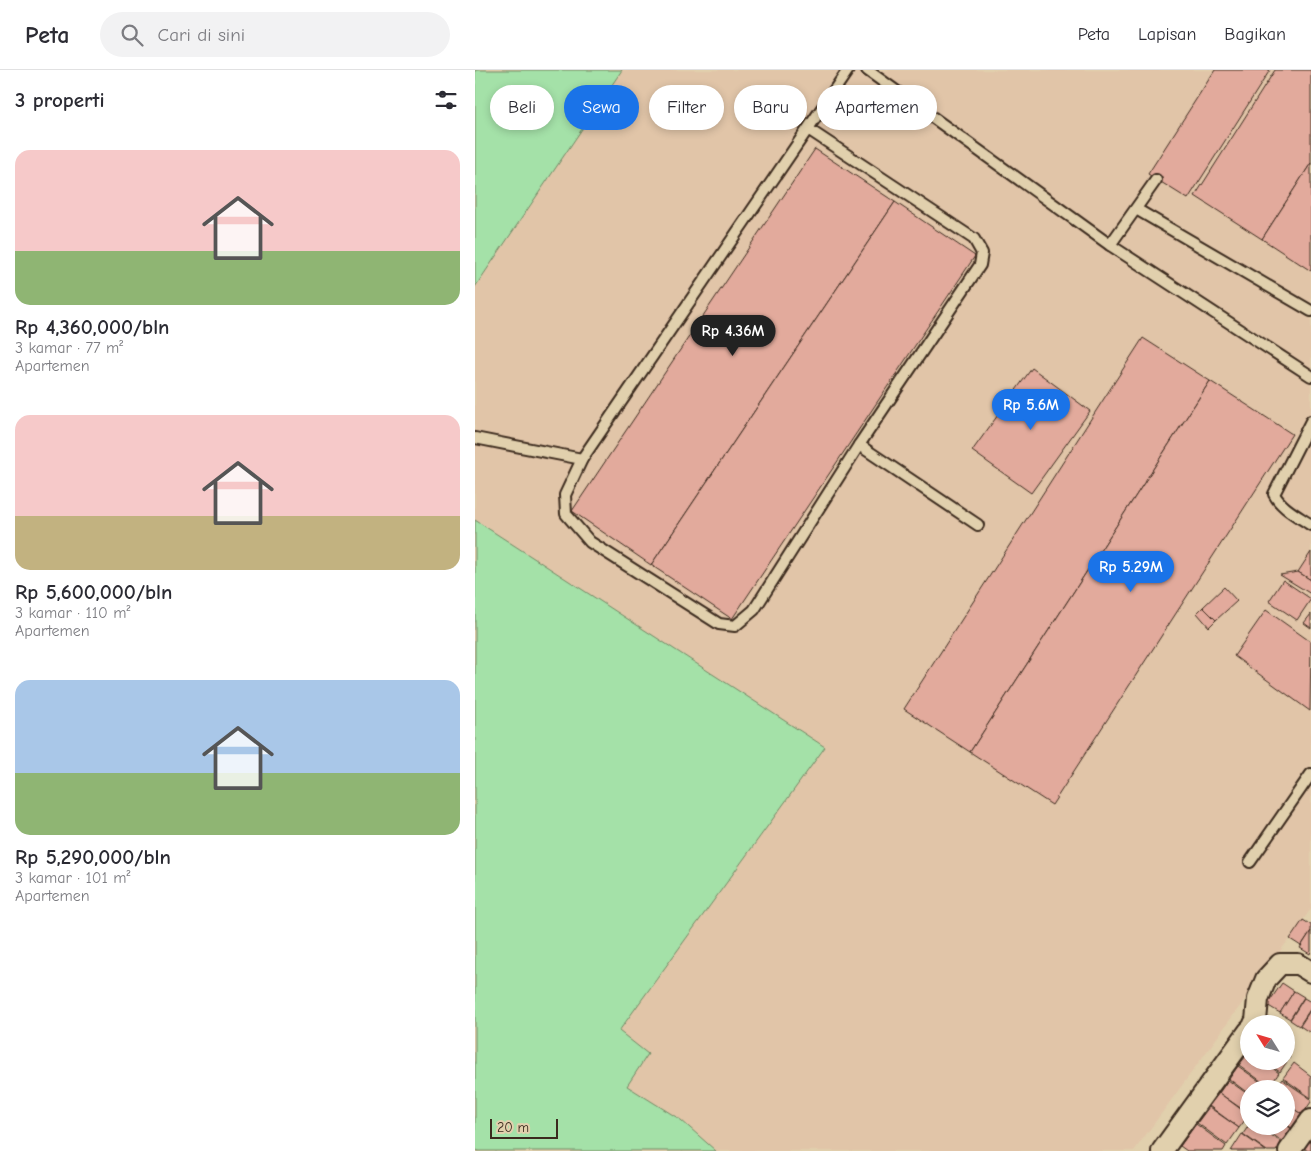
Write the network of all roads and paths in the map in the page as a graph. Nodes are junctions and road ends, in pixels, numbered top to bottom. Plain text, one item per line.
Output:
1 (848, 70) edge
2 (867, 70) edge
3 (808, 129) junction
4 (1156, 180) dead end
5 (1136, 209) junction
6 (1111, 244) junction
7 (1311, 311) edge
8 (1311, 376) edge
9 (1311, 421) edge
10 (475, 438) edge
11 (859, 445) junction
12 (582, 459) junction
13 (978, 525) dead end
14 (1311, 525) edge
15 (1311, 774) edge
16 (1250, 862) dead end
17 (1311, 972) edge
18 (1257, 1015) edge
19 (1240, 1043) edge
20 (1311, 1120) edge
21 (1162, 1151) edge
22 (1289, 1151) edge

1 - 3 lane
2 - 6 lane
3 - 11 lane
3 - 12 lane
4 - 5 lane
5 - 6 lane
5 - 7 lane
6 - 8 lane
9 - 14 lane
10 - 12 lane
11 - 12 lane
11 - 13 lane
15 - 16 lane
17 - 18 street
19 - 21 street
20 - 22 street

